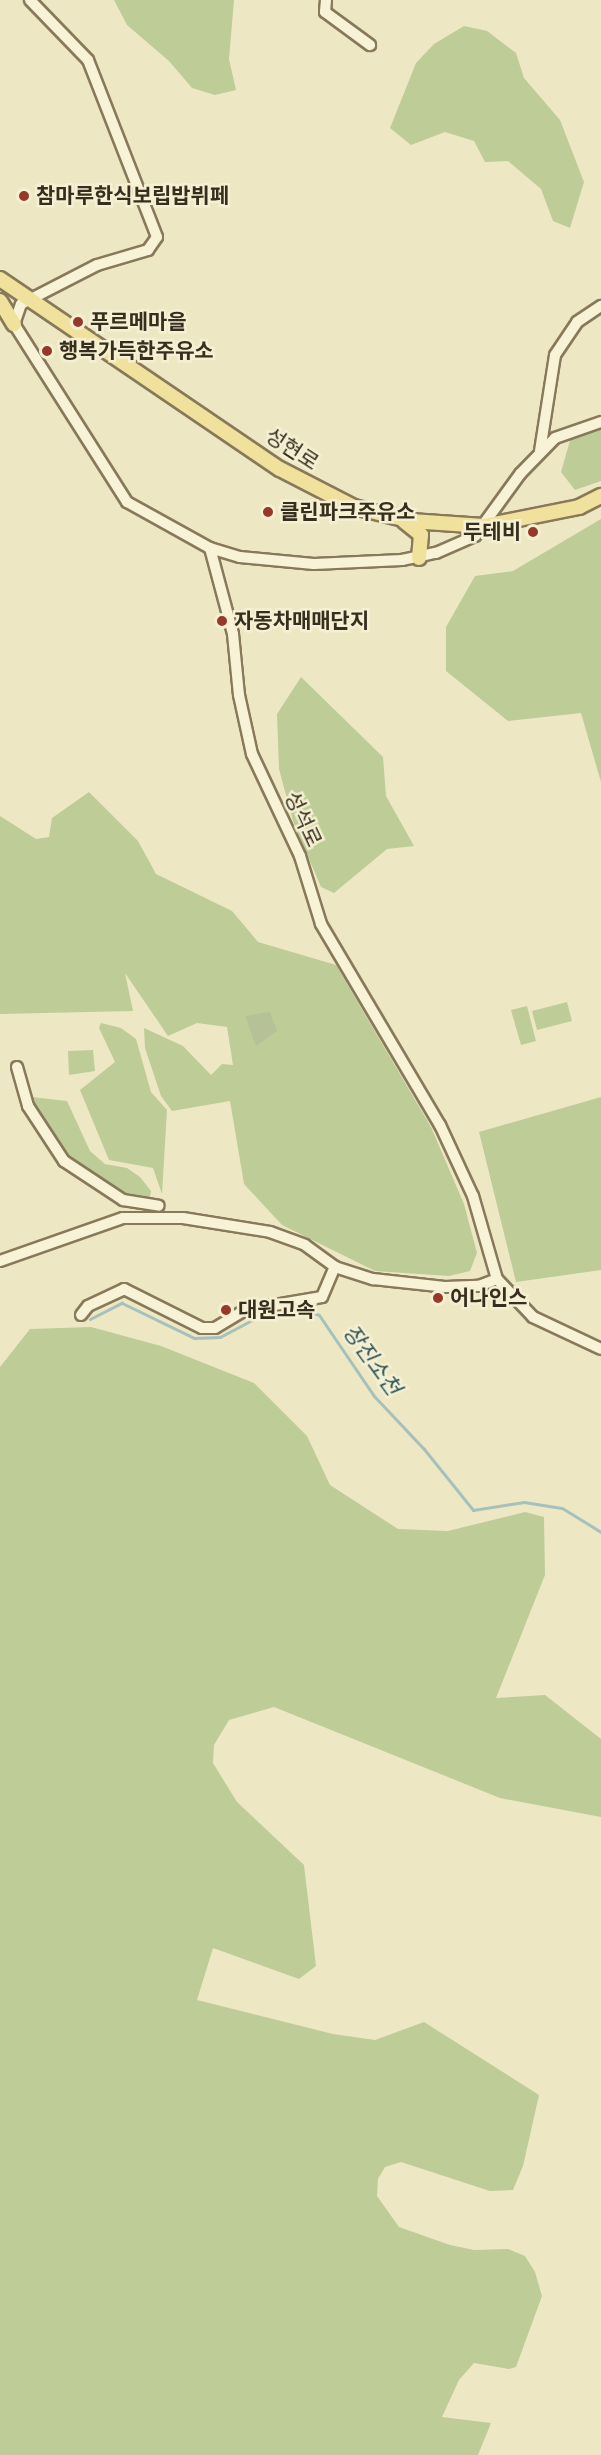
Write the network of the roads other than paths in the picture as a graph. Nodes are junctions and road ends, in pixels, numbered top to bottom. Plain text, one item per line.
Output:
1 (30, 0) edge
2 (326, 0) edge
3 (370, 45) dead end
4 (0, 279) edge
5 (30, 300) junction
6 (0, 301) edge
7 (601, 306) edge
8 (14, 324) junction
9 (601, 422) edge
10 (540, 452) junction
11 (601, 496) edge
12 (400, 518) junction
13 (484, 526) junction
14 (210, 548) junction
15 (419, 558) junction
16 (17, 1067) dead end
17 (159, 1206) dead end
18 (0, 1261) edge
19 (335, 1267) junction
20 (497, 1279) junction
21 (81, 1316) dead end
22 (601, 1349) edge

1 - 5 street
2 - 3 street
4 - 5 main road, 성현로
5 - 8 street
5 - 12 main road, 성현로
6 - 8 main road
7 - 10 street
8 - 14 street
9 - 10 street
10 - 13 street
11 - 13 main road, 성현로
12 - 13 main road, 성현로
12 - 15 main road
13 - 15 street
14 - 15 street
14 - 20 street, 성석로
16 - 17 street
18 - 19 street
19 - 20 street
19 - 21 street
20 - 22 street, 성석로

